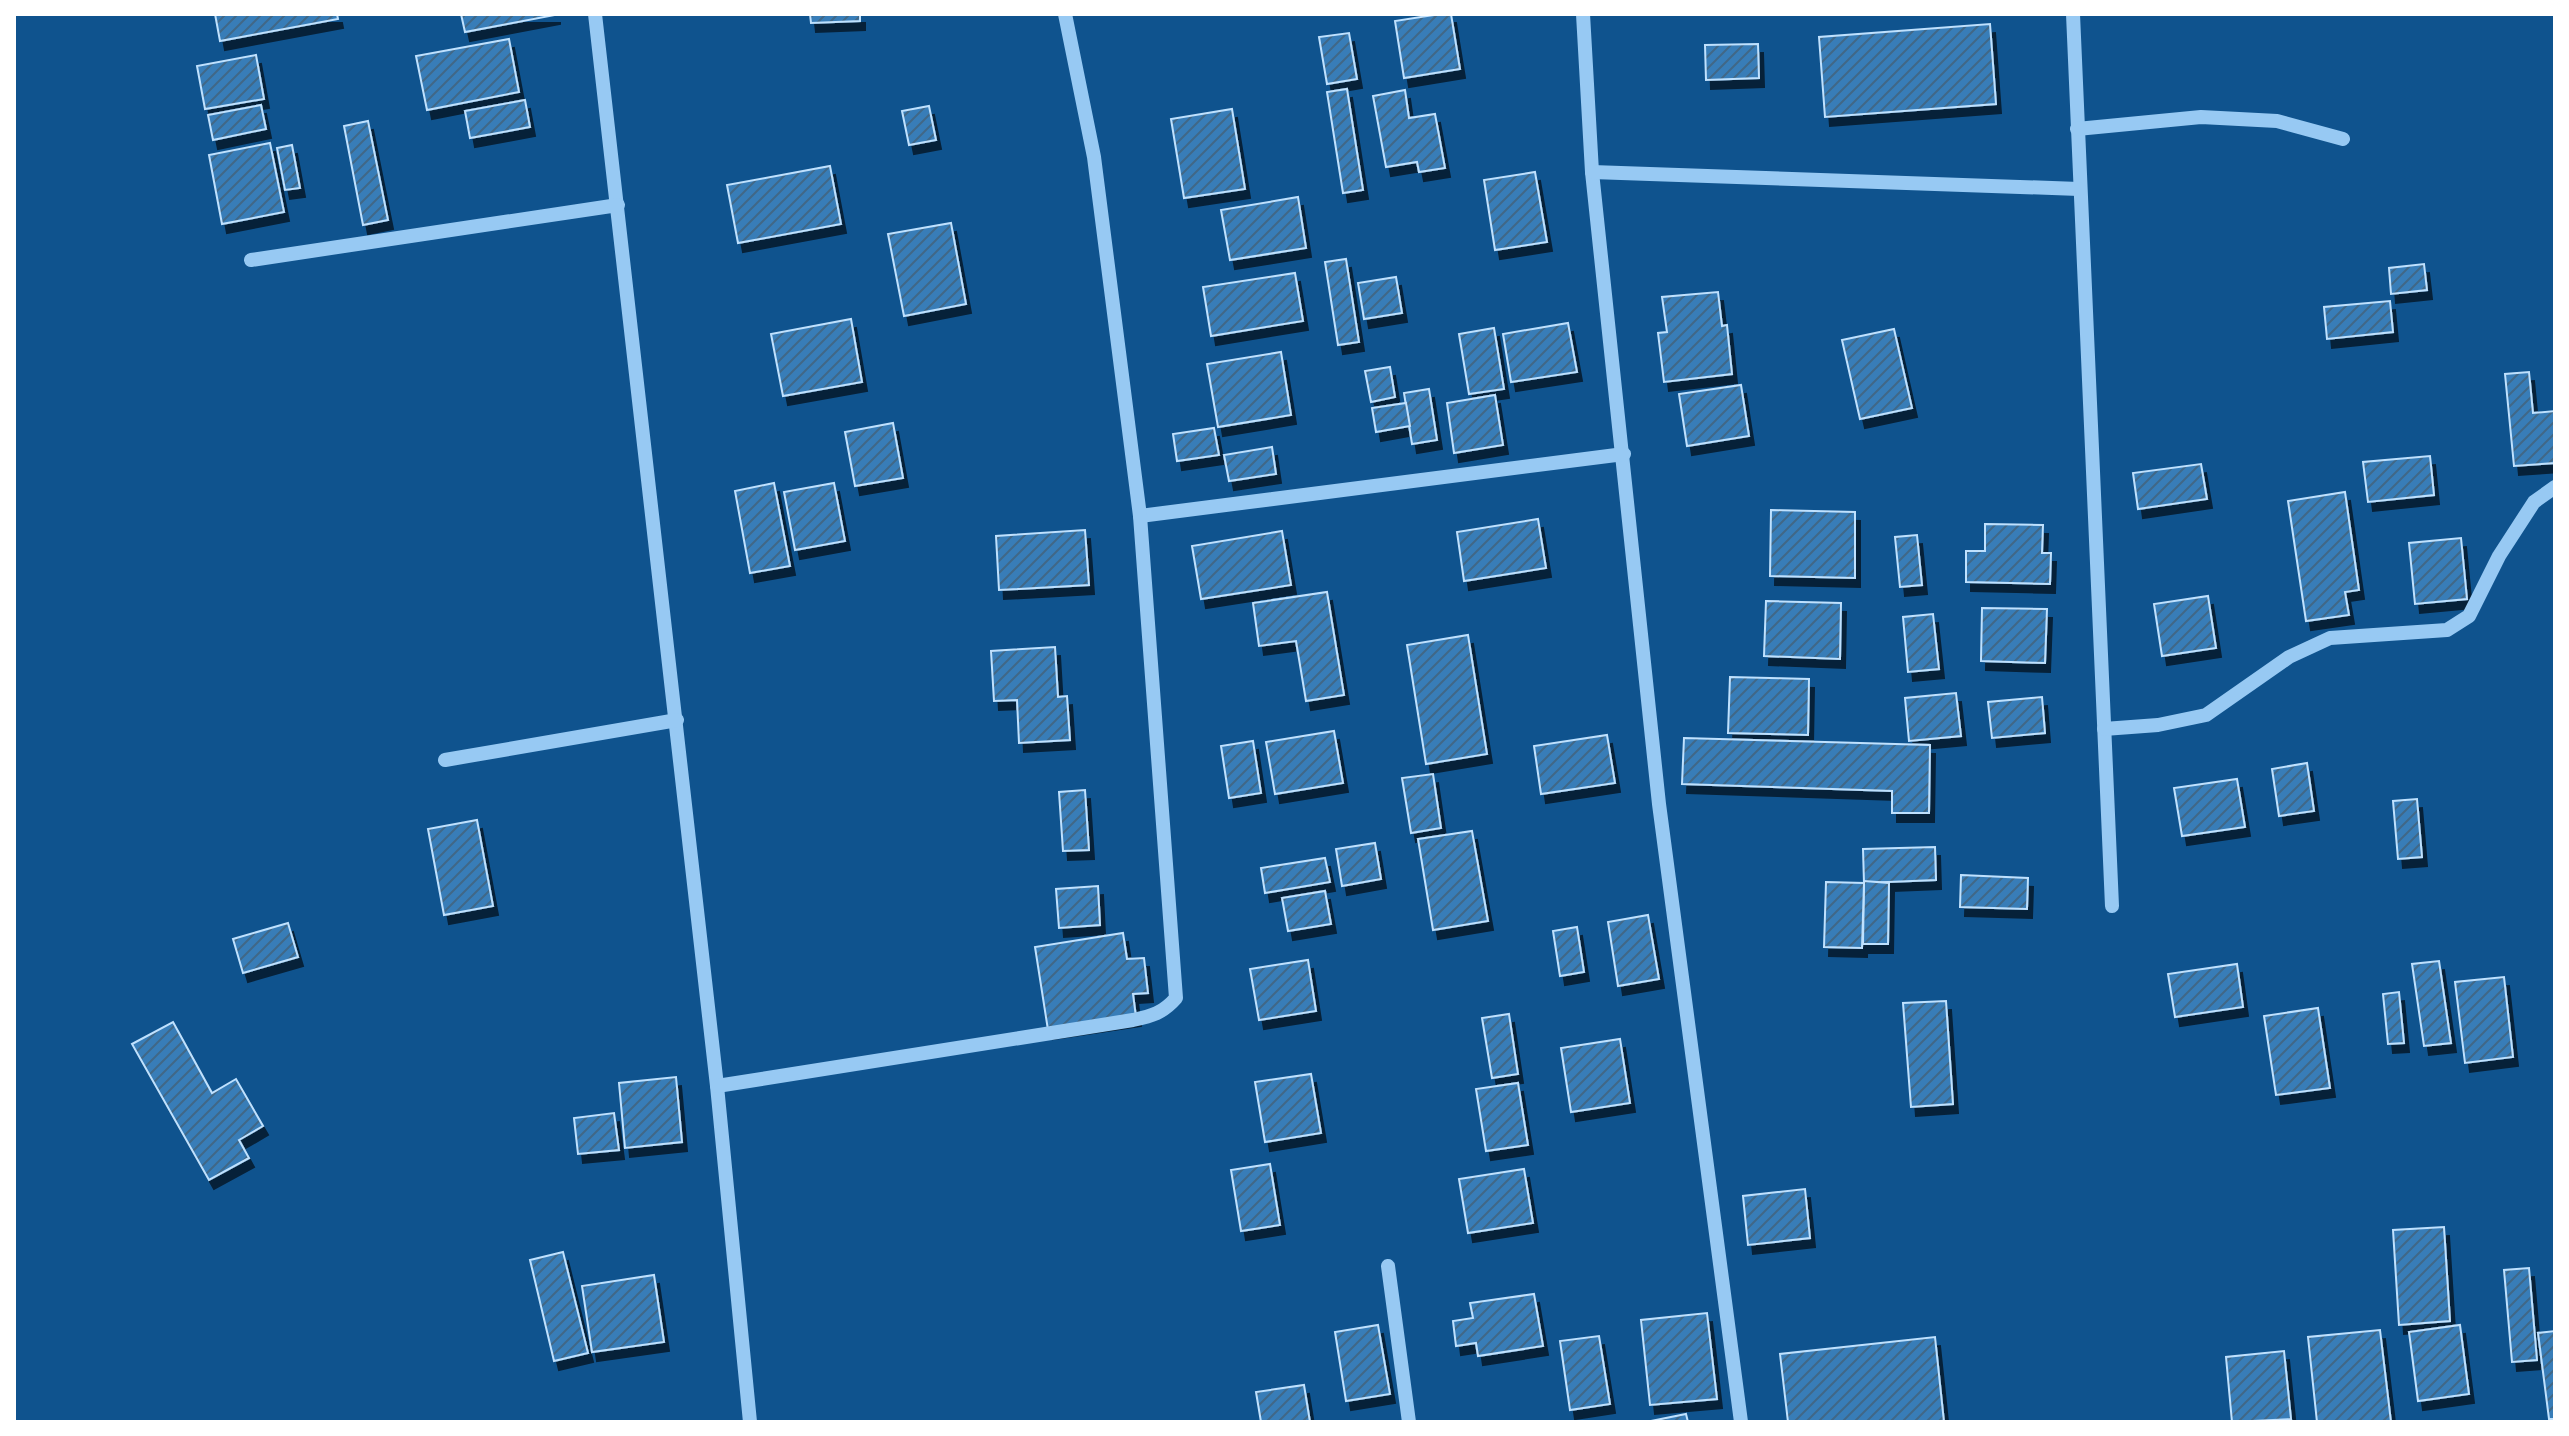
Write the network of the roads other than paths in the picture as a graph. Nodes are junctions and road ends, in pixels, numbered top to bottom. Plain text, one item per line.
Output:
1 (595, 14) edge
2 (1065, 14) edge
3 (1583, 14) edge
4 (2073, 14) edge
5 (2077, 129) junction
6 (2343, 139) dead end
7 (1592, 172) junction
8 (2079, 189) junction
9 (618, 205) junction
10 (251, 260) dead end
11 (1624, 454) junction
12 (2555, 487) edge
13 (1140, 516) junction
14 (677, 720) junction
15 (2104, 729) junction
16 (445, 760) dead end
17 (2112, 906) dead end
18 (717, 1086) junction
19 (1388, 1266) dead end
20 (750, 1422) edge
21 (1409, 1422) edge
22 (1741, 1422) edge

1 - 9 street
2 - 13 street
3 - 7 street
4 - 5 street
5 - 6 street
5 - 8 street
7 - 8 street
7 - 11 street
8 - 15 street
9 - 10 street
9 - 14 street
11 - 13 street
11 - 22 street
12 - 15 street
13 - 18 street
14 - 16 street
14 - 18 street
15 - 17 street
18 - 20 street
19 - 21 street

